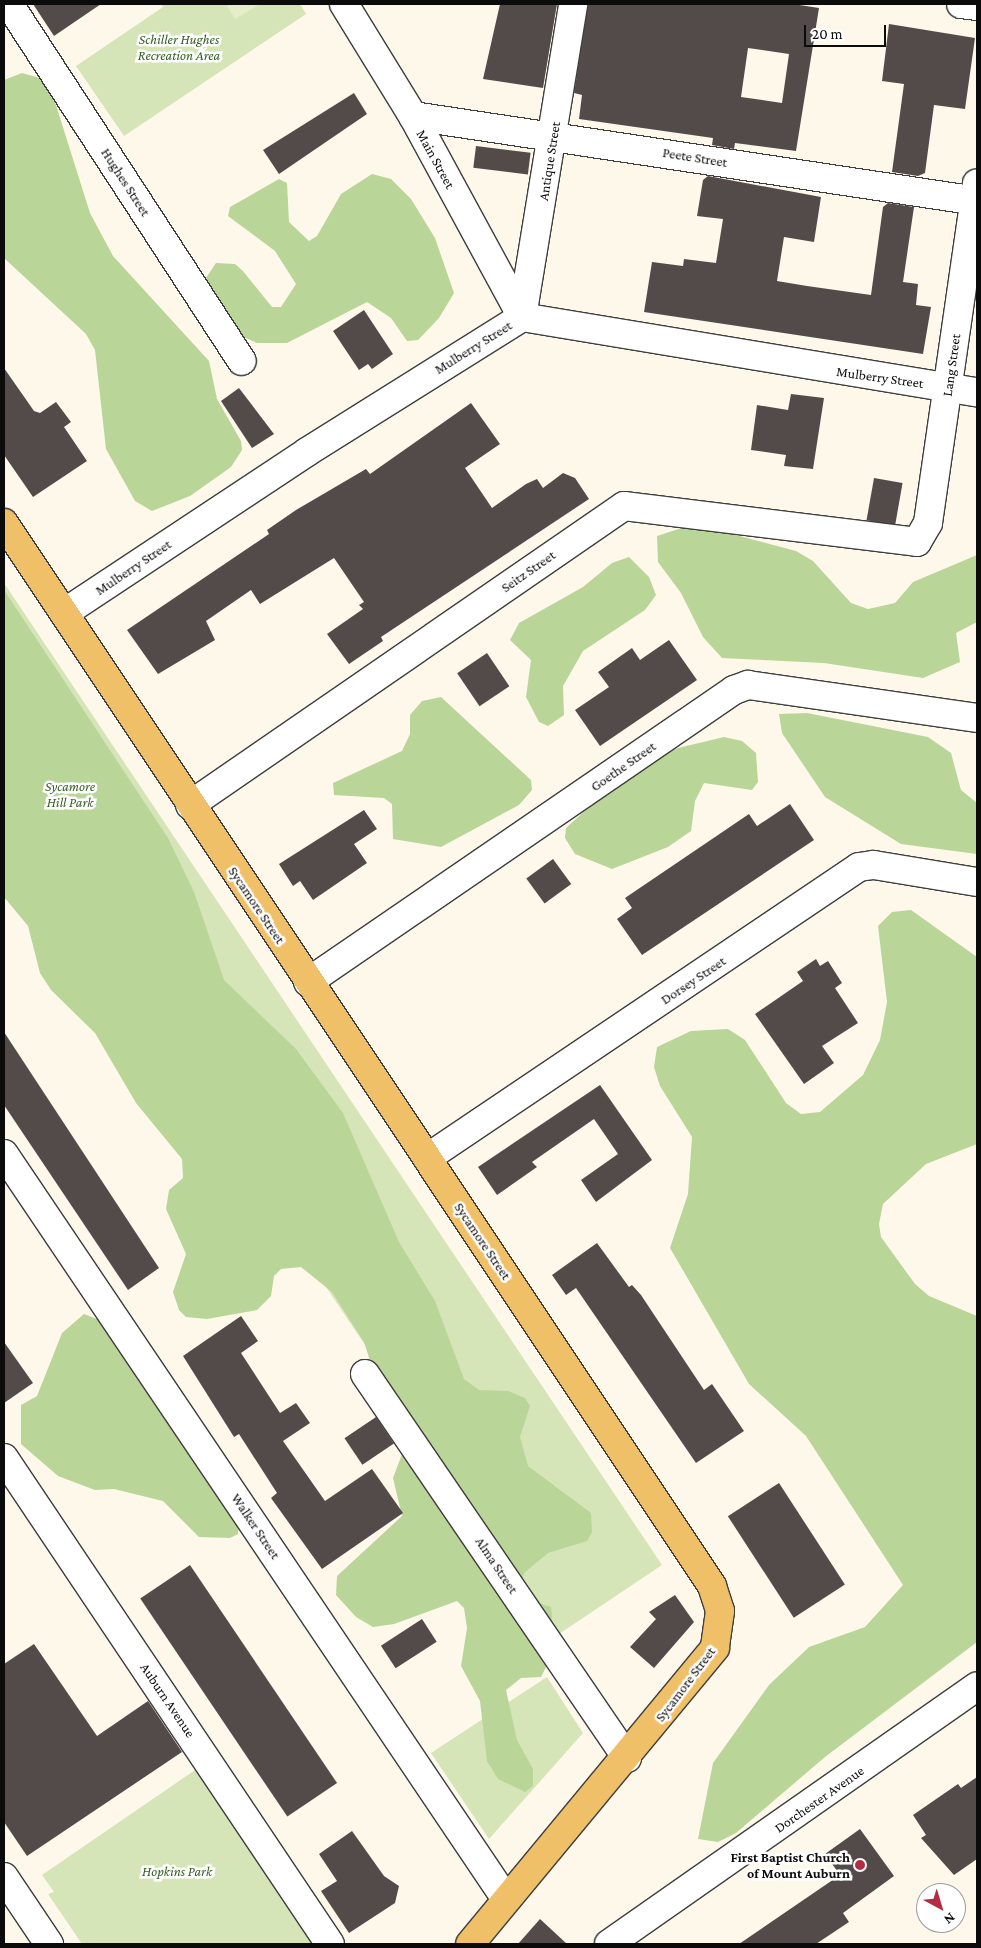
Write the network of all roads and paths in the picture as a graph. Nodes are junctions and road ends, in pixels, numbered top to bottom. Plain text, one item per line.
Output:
1 (9, 4) edge
2 (344, 4) edge
3 (573, 4) edge
4 (961, 4) edge
5 (977, 6) edge
6 (413, 116) junction
7 (554, 136) junction
8 (976, 195) edge
9 (522, 317) junction
10 (242, 361) dead end
11 (948, 388) junction
12 (977, 392) edge
13 (4, 524) edge
14 (917, 542) joint
15 (64, 614) junction
16 (977, 718) edge
17 (190, 805) junction
18 (977, 882) edge
19 (308, 982) junction
20 (4, 1154) edge
21 (427, 1158) junction
22 (365, 1374) dead end
23 (4, 1458) edge
24 (977, 1686) edge
25 (628, 1758) junction
26 (4, 1877) edge
27 (506, 1899) junction
28 (49, 1944) edge
29 (330, 1944) edge
30 (470, 1944) edge
31 (609, 1944) edge

1 - 10 street, Hughes Street
2 - 6 street, Main Street
3 - 7 street, Antique Street
4 - 5 street
6 - 7 street, Peete Street
6 - 9 street, Main Street
7 - 8 street, Peete Street
7 - 9 street, Antique Street
8 - 11 street, Lang Street
9 - 11 street, Mulberry Street
9 - 15 street, Mulberry Street
11 - 12 street, Mulberry Street
11 - 14 street, Lang Street
13 - 15 main road, Sycamore Street
14 - 17 street, Seitz Street
15 - 17 main road, Sycamore Street
16 - 19 street, Goethe Street
17 - 19 main road, Sycamore Street
18 - 21 street, Dorsey Street
19 - 21 main road, Sycamore Street
20 - 27 street, Walker Street
21 - 25 main road, Sycamore Street
22 - 25 street, Alma Street
23 - 29 street, Auburn Avenue
24 - 31 street, Dorchester Avenue
25 - 27 main road, Sycamore Street
26 - 28 street
27 - 30 main road, Sycamore Street

